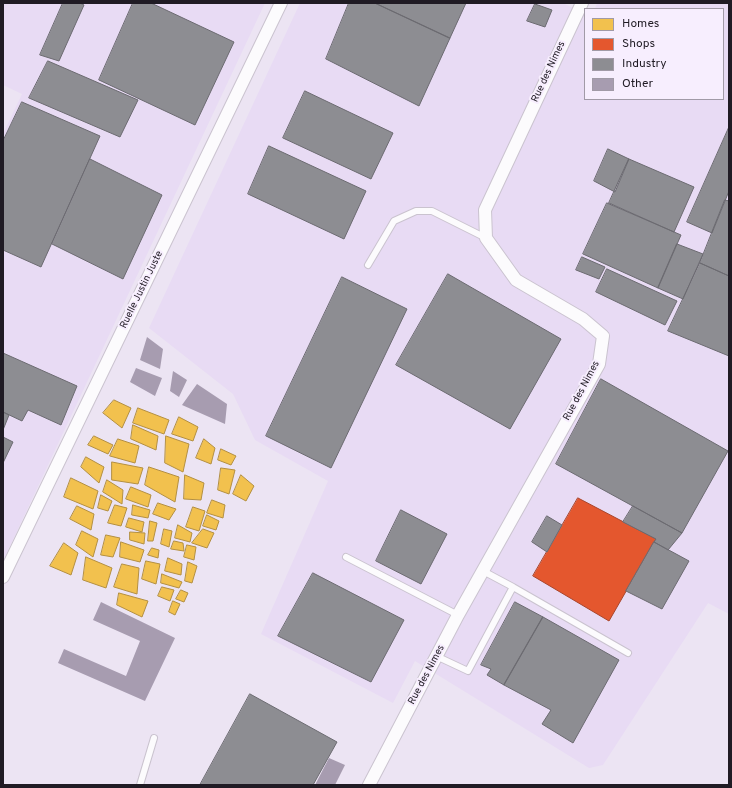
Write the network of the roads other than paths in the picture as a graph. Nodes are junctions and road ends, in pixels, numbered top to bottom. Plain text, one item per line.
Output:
1 (281, 3) edge
2 (582, 3) edge
3 (486, 238) junction
4 (368, 265) dead end
5 (346, 557) dead end
6 (483, 571) junction
7 (3, 577) edge
8 (513, 588) junction
9 (458, 615) junction
10 (628, 653) dead end
11 (436, 656) junction
12 (154, 738) dead end
13 (140, 785) edge
14 (370, 785) edge

1 - 7 street, Ruelle Justin Juste
2 - 3 street, Rue des Nimes
3 - 4 lane
3 - 6 street, Rue des Nimes
5 - 9 lane
6 - 8 lane
6 - 9 street, Rue des Nimes
8 - 10 lane
8 - 11 lane
9 - 11 street, Rue des Nimes
11 - 14 street, Rue des Nimes
12 - 13 lane

